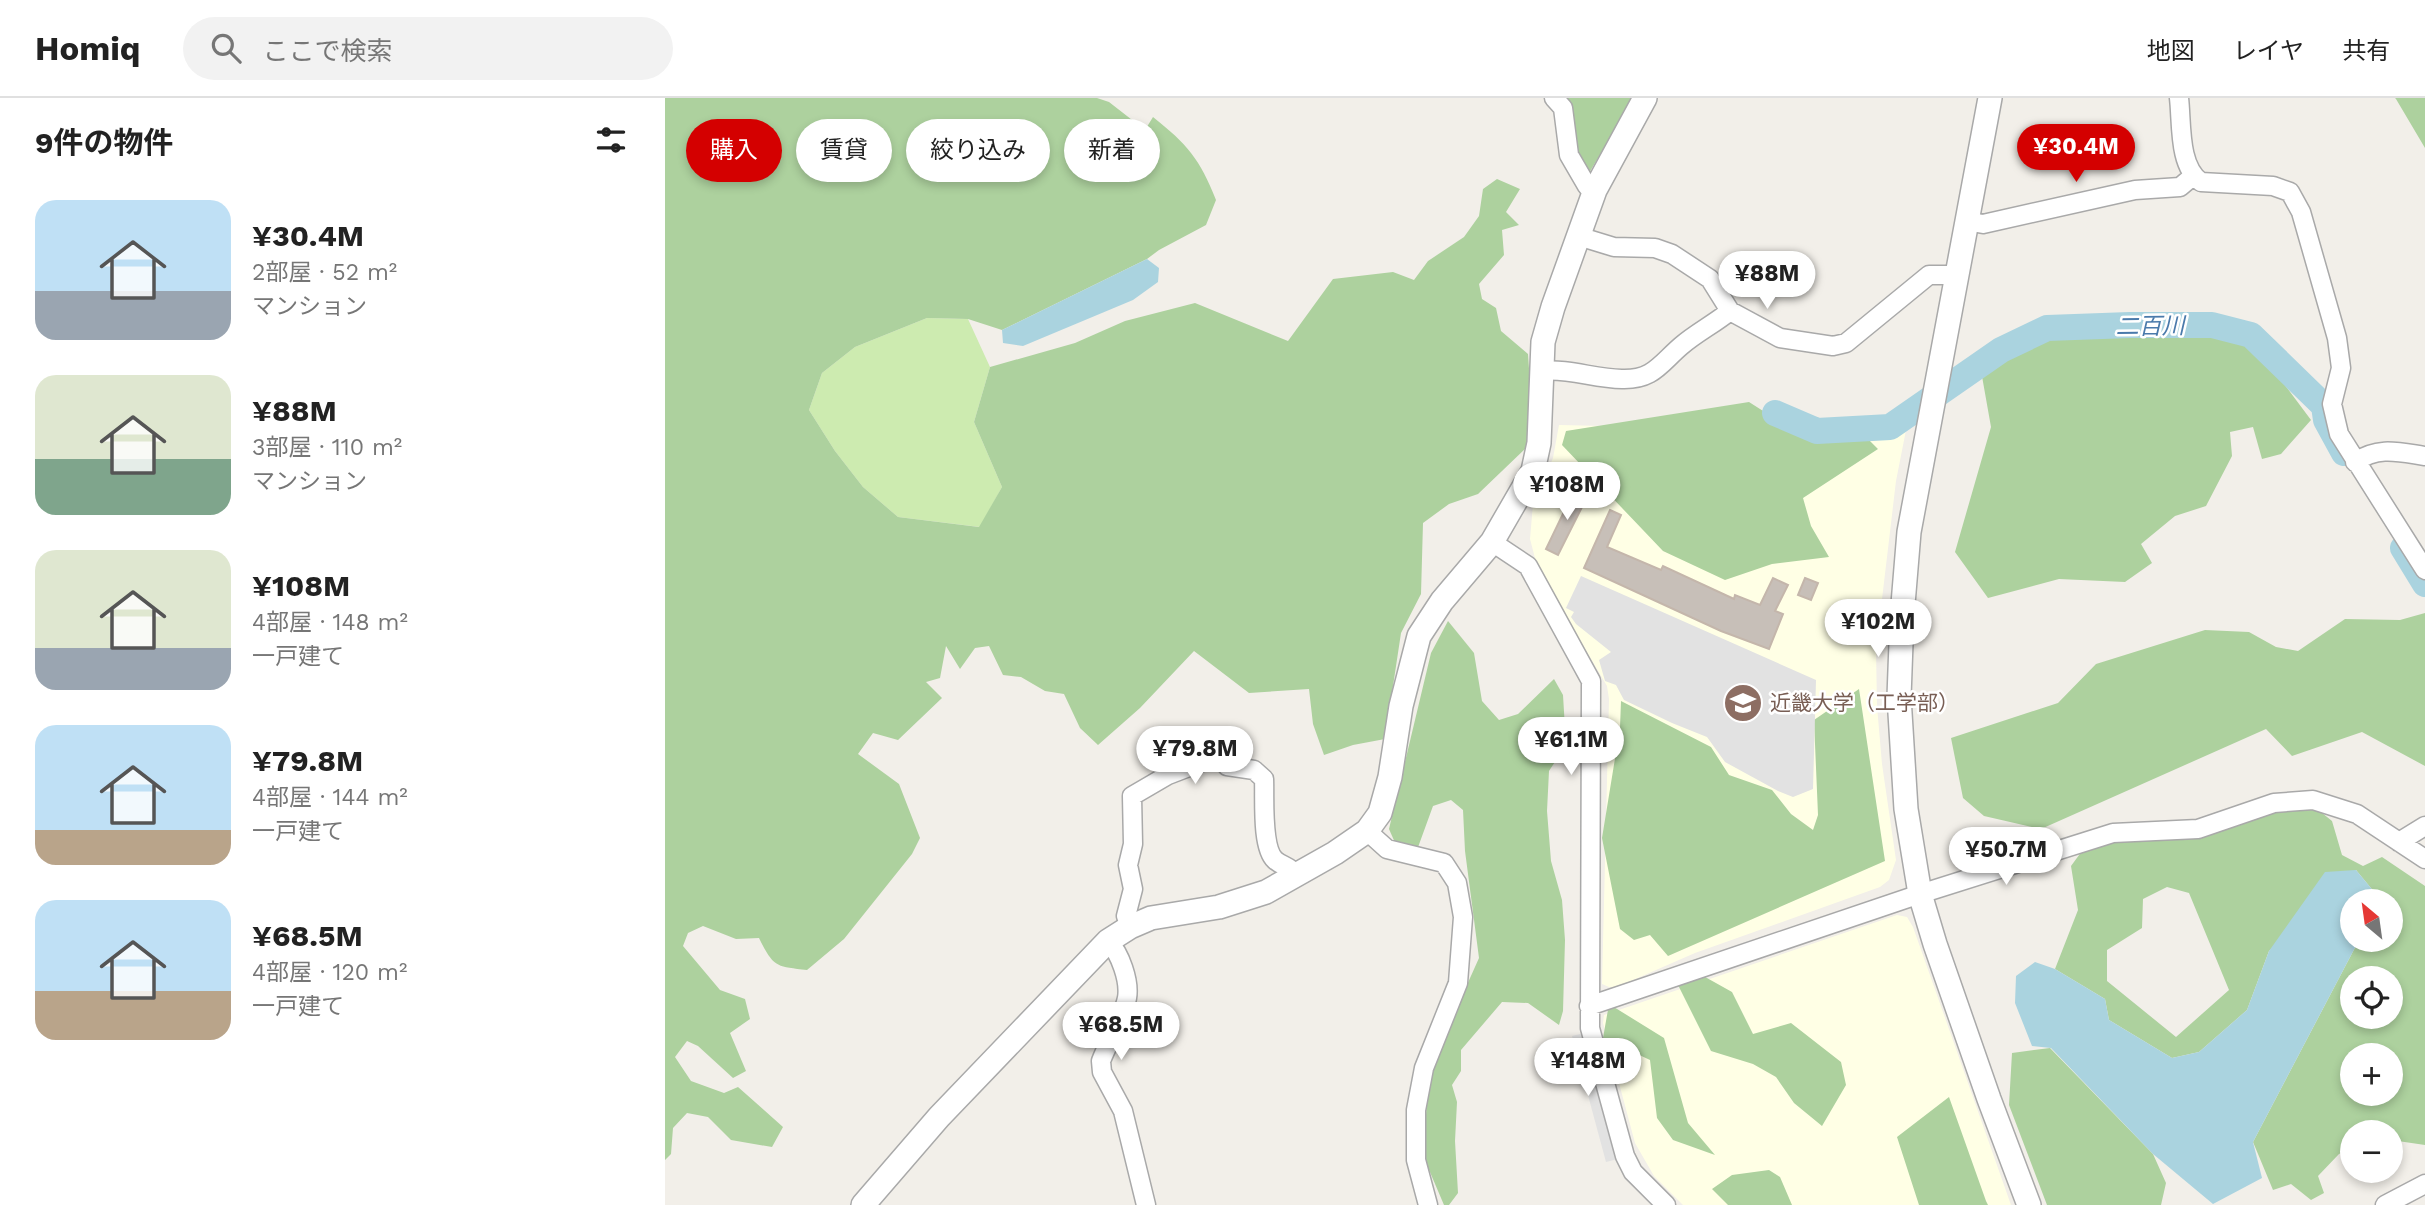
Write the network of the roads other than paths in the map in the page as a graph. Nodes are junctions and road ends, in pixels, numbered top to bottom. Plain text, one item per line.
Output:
1 (1553, 98) edge
2 (1645, 98) edge
3 (1990, 98) edge
4 (2179, 98) edge
5 (2193, 176) junction
6 (1595, 190) junction
7 (1966, 221) junction
8 (1578, 236) junction
9 (1957, 275) junction
10 (1730, 312) junction
11 (1542, 371) junction
12 (2425, 456) edge
13 (2355, 462) junction
14 (1492, 542) junction
15 (2425, 570) edge
16 (2425, 826) edge
17 (1367, 831) junction
18 (2399, 842) junction
19 (2425, 859) edge
20 (1297, 876) junction
21 (1920, 894) junction
22 (1130, 927) junction
23 (1108, 941) junction
24 (1589, 1006) junction
25 (2425, 1184) edge
26 (863, 1205) edge
27 (1146, 1205) edge
28 (1428, 1205) edge
29 (1666, 1205) edge
30 (2029, 1205) edge
31 (2385, 1205) edge

1 - 6 street
2 - 6 street
3 - 7 street
4 - 5 street
5 - 7 street
5 - 13 street
6 - 8 street
7 - 9 street
8 - 10 street
8 - 11 street
9 - 10 street
9 - 21 street
10 - 11 street
11 - 14 street
12 - 13 street
13 - 15 street
14 - 17 street
14 - 24 street
16 - 18 street
17 - 20 street
17 - 28 street
18 - 19 street
18 - 21 street
20 - 22 street
20 - 22 street
21 - 24 street
21 - 30 street
22 - 23 street
23 - 26 street
23 - 27 street
24 - 29 street
25 - 31 street

